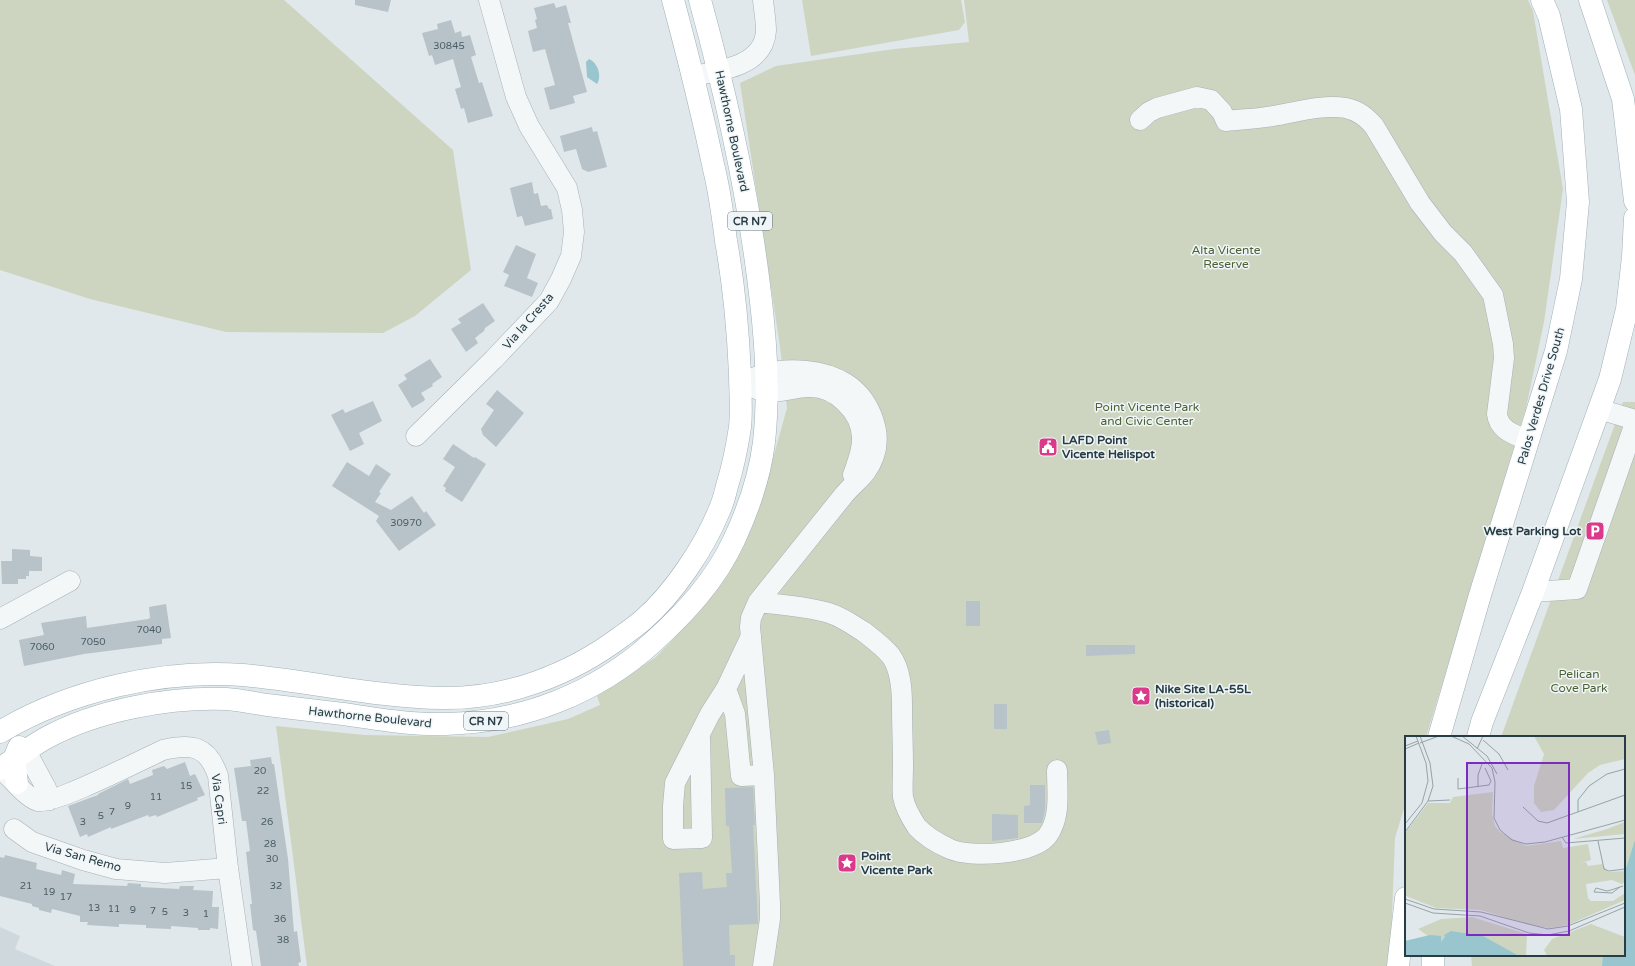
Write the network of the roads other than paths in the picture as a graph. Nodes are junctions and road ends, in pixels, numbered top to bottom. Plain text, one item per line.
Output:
1 (489, 0) edge
2 (673, 0) edge
3 (700, 0) edge
4 (763, 0) edge
5 (1542, 0) edge
6 (1590, 0) edge
7 (719, 71) junction
8 (693, 76) junction
9 (1140, 120) dead end
10 (1635, 201) edge
11 (1635, 218) edge
12 (1634, 257) edge
13 (766, 383) junction
14 (740, 384) junction
15 (1599, 409) junction
16 (1635, 420) edge
17 (1635, 423) edge
18 (416, 436) dead end
19 (1528, 441) junction
20 (70, 581) dead end
21 (1533, 592) junction
22 (758, 602) junction
23 (0, 619) edge
24 (751, 636) junction
25 (726, 689) junction
26 (58, 703) junction
27 (0, 732) edge
28 (700, 734) dead end
29 (1439, 736) edge
30 (1478, 736) edge
31 (10, 762) edge
32 (1057, 770) dead end
33 (764, 775) junction
34 (16, 783) joint
35 (50, 800) junction
36 (14, 829) dead end
37 (228, 868) junction
38 (1405, 906) edge
39 (242, 966) edge
40 (763, 966) edge
41 (1398, 966) edge

1 - 18 street, Via la Cresta
2 - 8 main road, Hawthorne Boulevard / CR N7
3 - 7 main road, Hawthorne Boulevard / CR N7
4 - 7 street
5 - 19 main road, Palos Verdes Drive South
6 - 10 main road
7 - 8 street
7 - 13 main road, Hawthorne Boulevard / CR N7
8 - 14 main road, Hawthorne Boulevard / CR N7
9 - 19 street
11 - 12 main road
12 - 15 main road
13 - 14 street
13 - 22 street
13 - 31 main road, Hawthorne Boulevard / CR N7
14 - 26 main road, Hawthorne Boulevard / CR N7
15 - 16 street
15 - 21 main road
17 - 21 street
19 - 29 main road, Palos Verdes Drive South
20 - 23 street
21 - 30 main road
22 - 24 street
22 - 32 street
24 - 25 street
24 - 33 street
25 - 28 street
25 - 33 street
26 - 27 main road, Hawthorne Boulevard / CR N7
26 - 31 main road
31 - 34 main road
31 - 35 street
33 - 40 street
34 - 35 street, Via Capri
35 - 37 street, Via Capri
36 - 37 street, Via San Remo
37 - 39 street, Via Capri
38 - 41 main road

